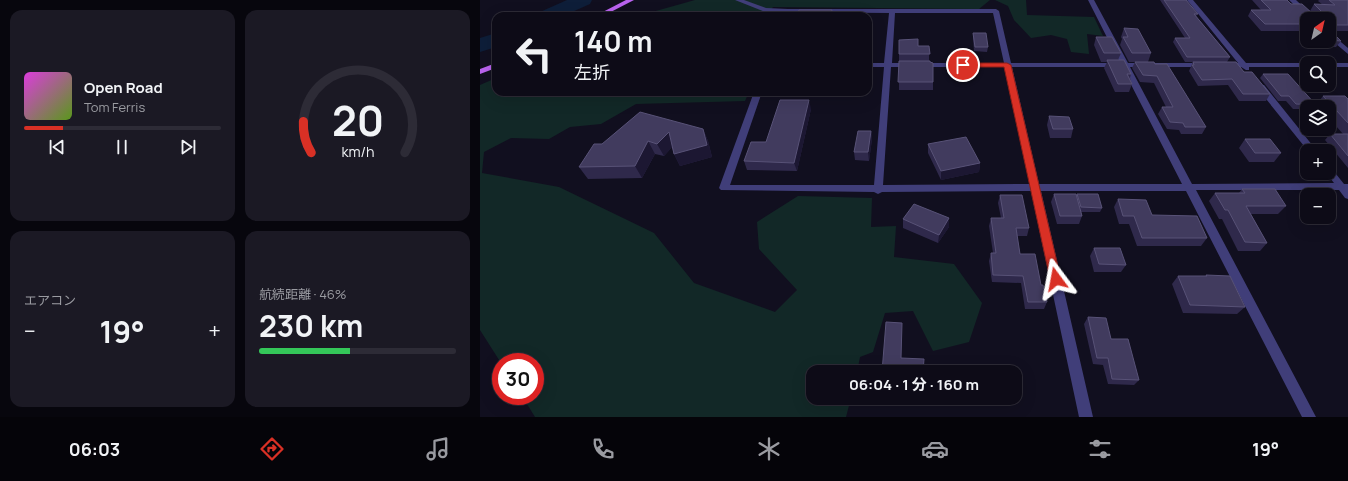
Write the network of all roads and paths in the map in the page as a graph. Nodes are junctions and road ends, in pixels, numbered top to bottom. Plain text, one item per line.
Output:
1 (631, 0) edge
2 (738, 0) edge
3 (1091, 0) edge
4 (1190, 0) edge
5 (1292, 0) edge
6 (892, 11) junction
7 (606, 12) edge
8 (776, 12) edge
9 (857, 12) edge
10 (1305, 12) edge
11 (1336, 41) edge
12 (1348, 52) edge
13 (872, 64) edge
14 (889, 64) junction
15 (1007, 65) junction
16 (1125, 65) junction
17 (1244, 65) junction
18 (1300, 65) edge
19 (1336, 65) edge
20 (1348, 65) edge
21 (492, 66) edge
22 (480, 72) edge
23 (757, 96) edge
24 (1307, 144) edge
25 (1336, 178) edge
26 (1035, 187) junction
27 (1190, 187) junction
28 (1345, 187) edge
29 (878, 190) junction
30 (1348, 195) edge
31 (1086, 417) edge
32 (1309, 417) edge

1 - 7 main road
2 - 8 street
3 - 16 street
4 - 17 street
5 - 10 street
6 - 9 street
6 - 14 street
6 - 15 street
11 - 12 street
13 - 14 street
14 - 15 street
14 - 29 street
15 - 16 street
15 - 26 street
16 - 17 street
16 - 27 street
17 - 18 street
17 - 24 street
19 - 20 street
21 - 22 main road
23 - 29 street
25 - 28 street
26 - 27 street
26 - 29 street
26 - 31 street
27 - 28 street
27 - 32 street
28 - 30 street

